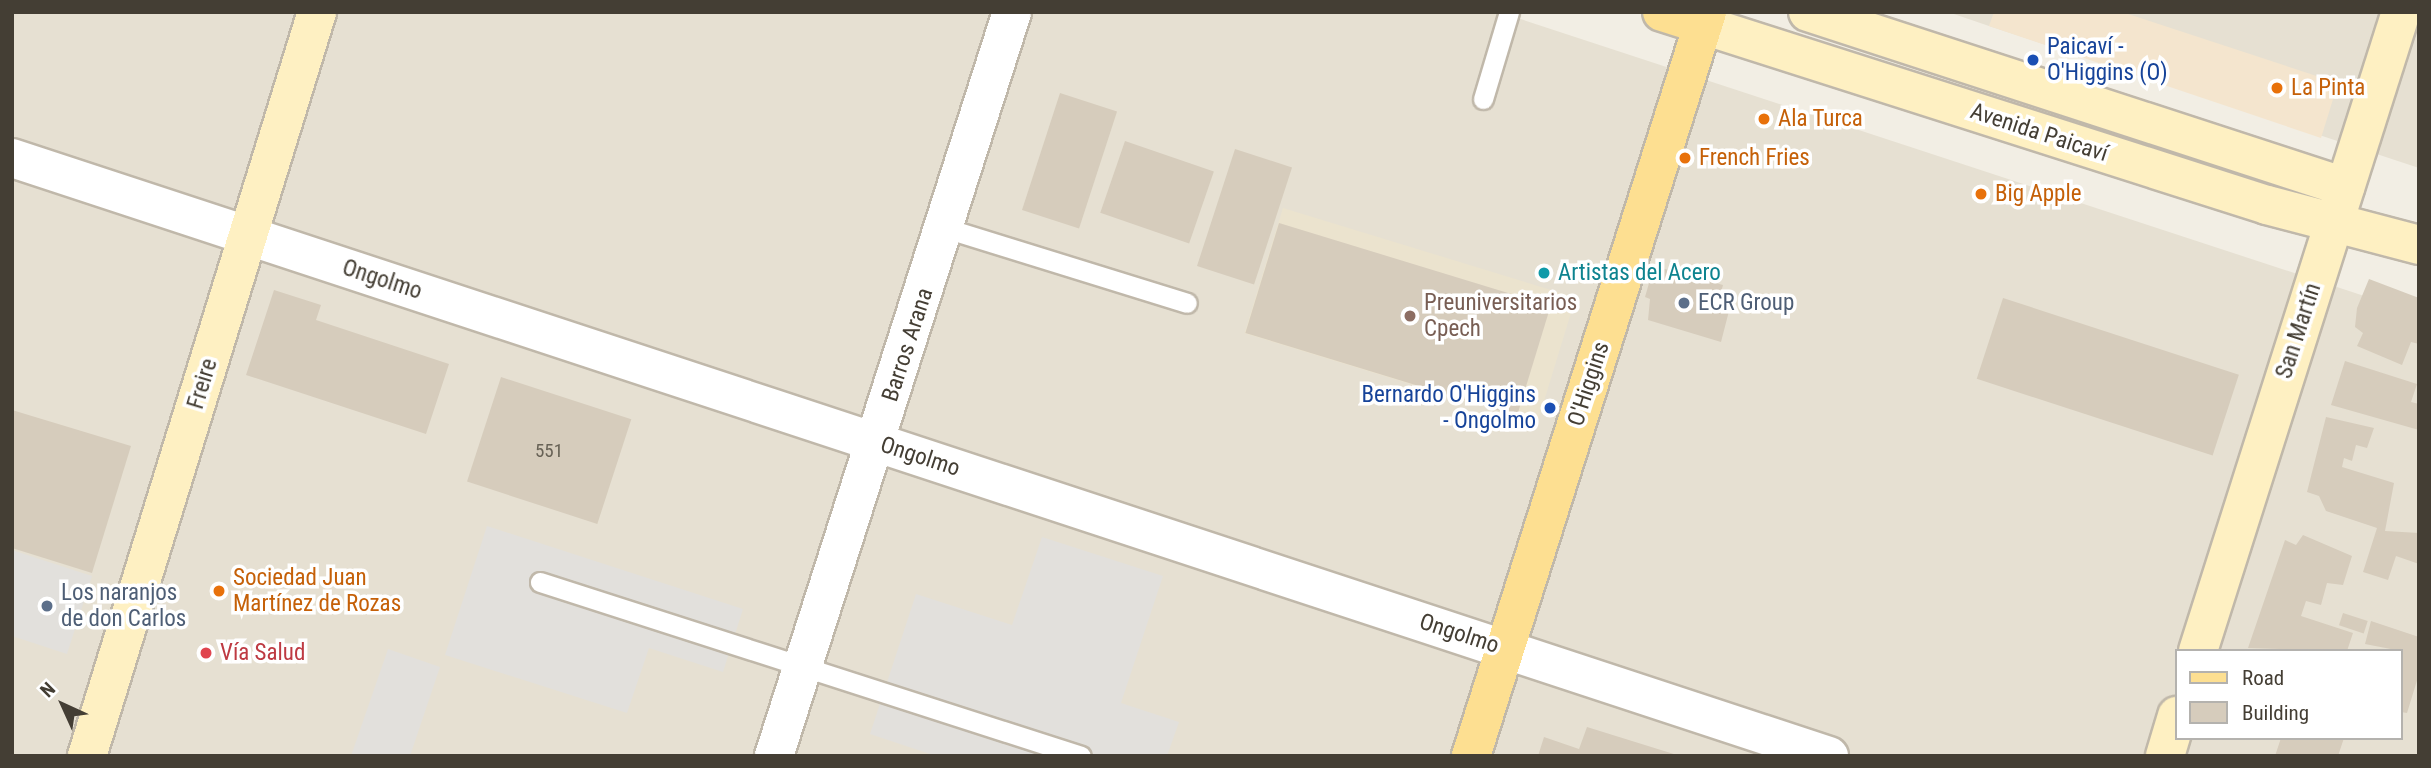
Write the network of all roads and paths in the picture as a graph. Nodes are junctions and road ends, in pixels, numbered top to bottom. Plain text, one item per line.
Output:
1 (317, 12) edge
2 (1012, 12) edge
3 (1509, 12) edge
4 (1662, 12) edge
5 (1808, 12) edge
6 (2401, 12) edge
7 (1705, 19) edge
8 (1483, 99) dead end
9 (12, 158) edge
10 (2340, 204) junction
11 (945, 228) junction
12 (249, 236) junction
13 (2419, 245) edge
14 (1186, 303) dead end
15 (877, 443) junction
16 (540, 582) dead end
17 (1505, 649) junction
18 (2199, 649) edge
19 (803, 667) junction
20 (2176, 719) edge
21 (87, 756) edge
22 (774, 756) edge
23 (1081, 756) edge
24 (1471, 756) edge
25 (1829, 756) edge
26 (2165, 756) edge

1 - 12 main road, Freire
2 - 11 street, Barros Arana
3 - 8 lane
4 - 7 main road, Avenida Paicaví
5 - 10 main road, Avenida Paicaví
6 - 10 main road, San Martín
7 - 10 main road, Avenida Paicaví
7 - 17 main road, O'Higgins
9 - 12 street, Ongolmo
10 - 13 main road, Avenida Paicaví
10 - 18 main road, San Martín
11 - 14 lane
11 - 15 street, Barros Arana
12 - 15 street, Ongolmo
12 - 21 main road, Freire
15 - 17 street, Ongolmo
15 - 19 street, Barros Arana
16 - 19 lane
17 - 24 main road, O'Higgins
17 - 25 street, Ongolmo
19 - 22 street, Barros Arana
19 - 23 lane
20 - 26 main road

